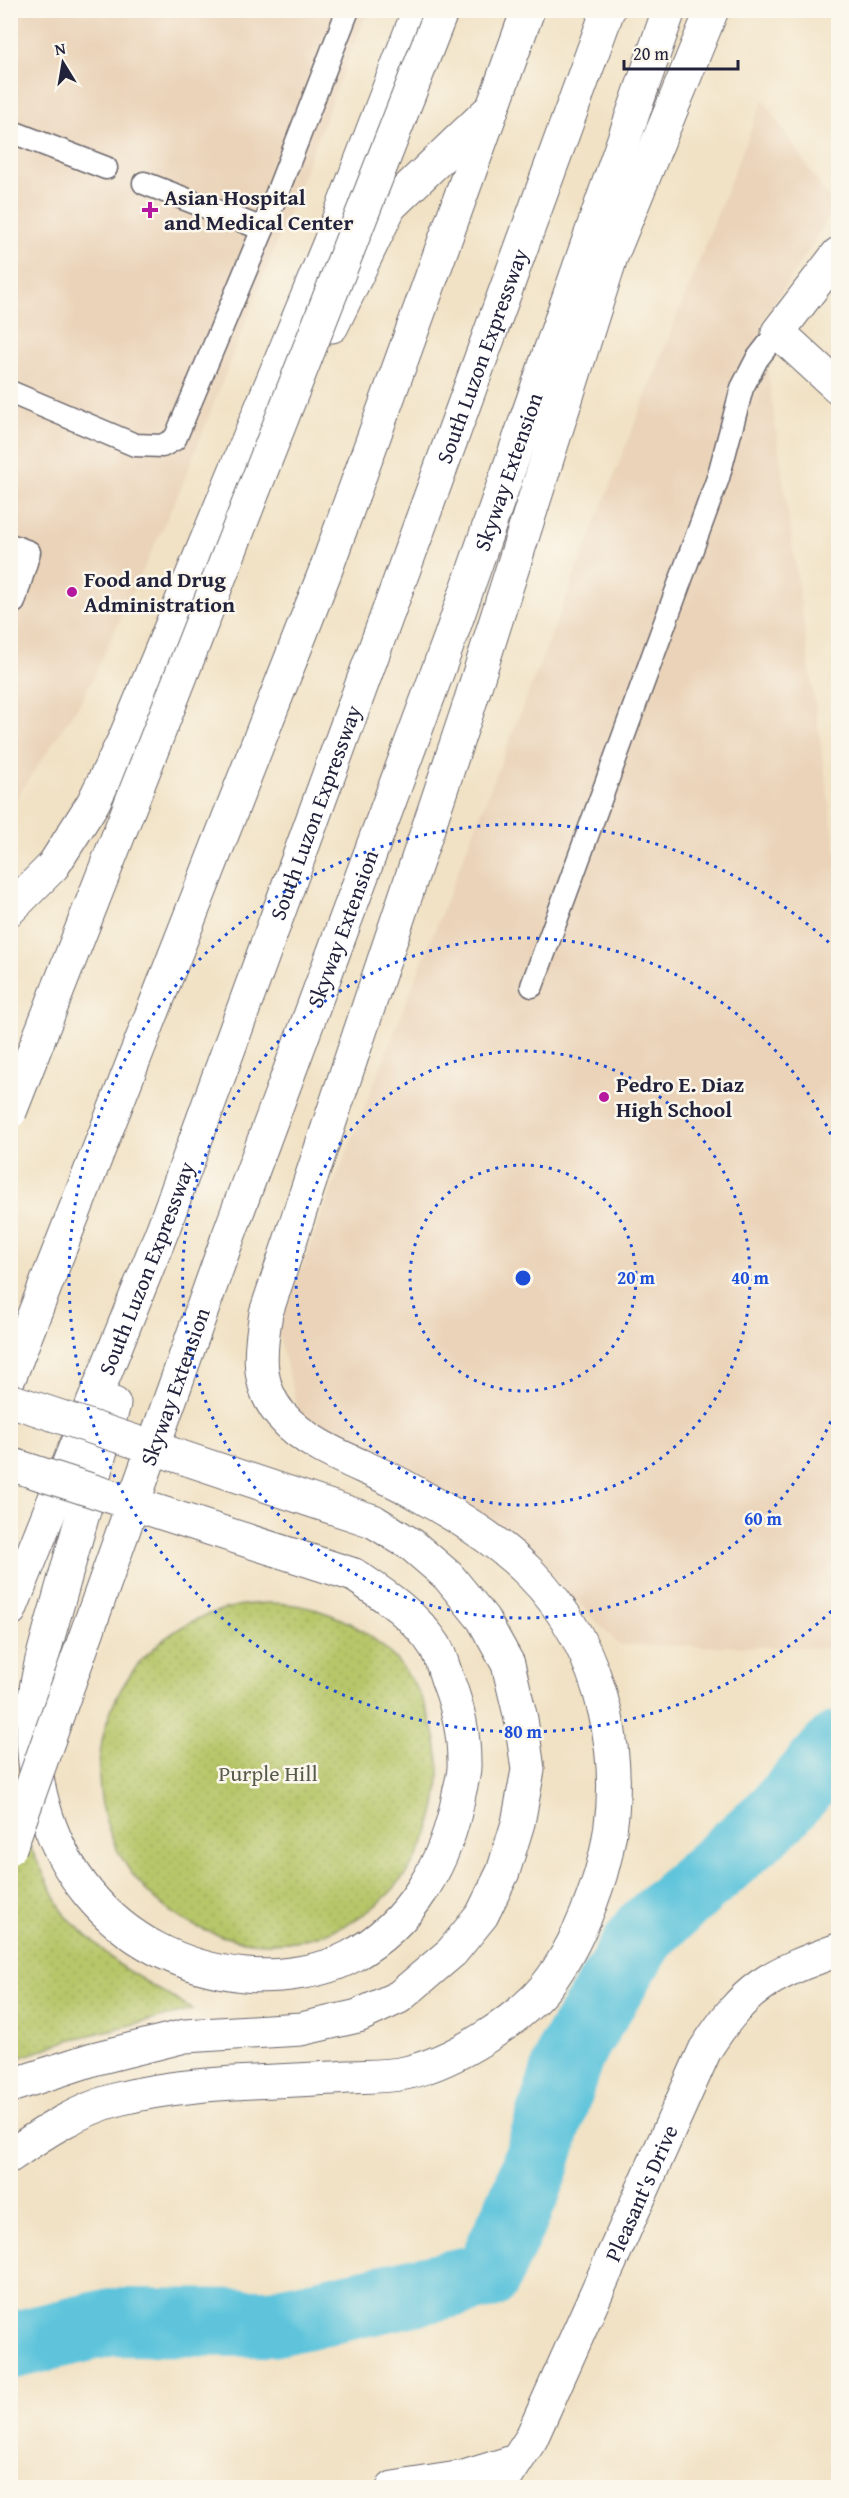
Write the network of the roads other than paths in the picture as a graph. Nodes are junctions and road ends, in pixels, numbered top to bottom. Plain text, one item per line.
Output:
1 (348, 10) edge
2 (419, 10) edge
3 (442, 10) edge
4 (528, 10) edge
5 (608, 10) edge
6 (669, 10) edge
7 (712, 10) edge
8 (494, 106) junction
9 (10, 131) edge
10 (106, 168) dead end
11 (144, 183) dead end
12 (262, 229) junction
13 (838, 254) edge
14 (778, 332) junction
15 (838, 387) edge
16 (10, 392) edge
17 (10, 545) edge
18 (10, 601) edge
19 (10, 909) edge
20 (532, 986) dead end
21 (10, 1070) edge
22 (10, 1112) edge
23 (163, 1229) junction
24 (10, 1376) edge
25 (10, 1400) edge
26 (10, 1464) edge
27 (10, 1610) edge
28 (10, 1848) edge
29 (838, 1950) edge
30 (10, 2086) edge
31 (10, 2156) edge
32 (507, 2474) edge
33 (393, 2487) edge

1 - 12 lane
2 - 19 main road
3 - 22 main road, bridge
4 - 8 main road
5 - 23 main road, South Luzon Expressway
6 - 28 main road, Skyway Extension, bridge
7 - 31 main road
8 - 21 main road, bridge
8 - 24 main road
9 - 10 lane
11 - 12 lane
12 - 16 lane
13 - 14 main road
14 - 15 main road
14 - 20 lane
17 - 18 lane
23 - 26 main road, bridge
23 - 27 main road, South Luzon Expressway
25 - 30 main road, bridge
29 - 32 main road, Pleasant's Drive
32 - 33 main road

